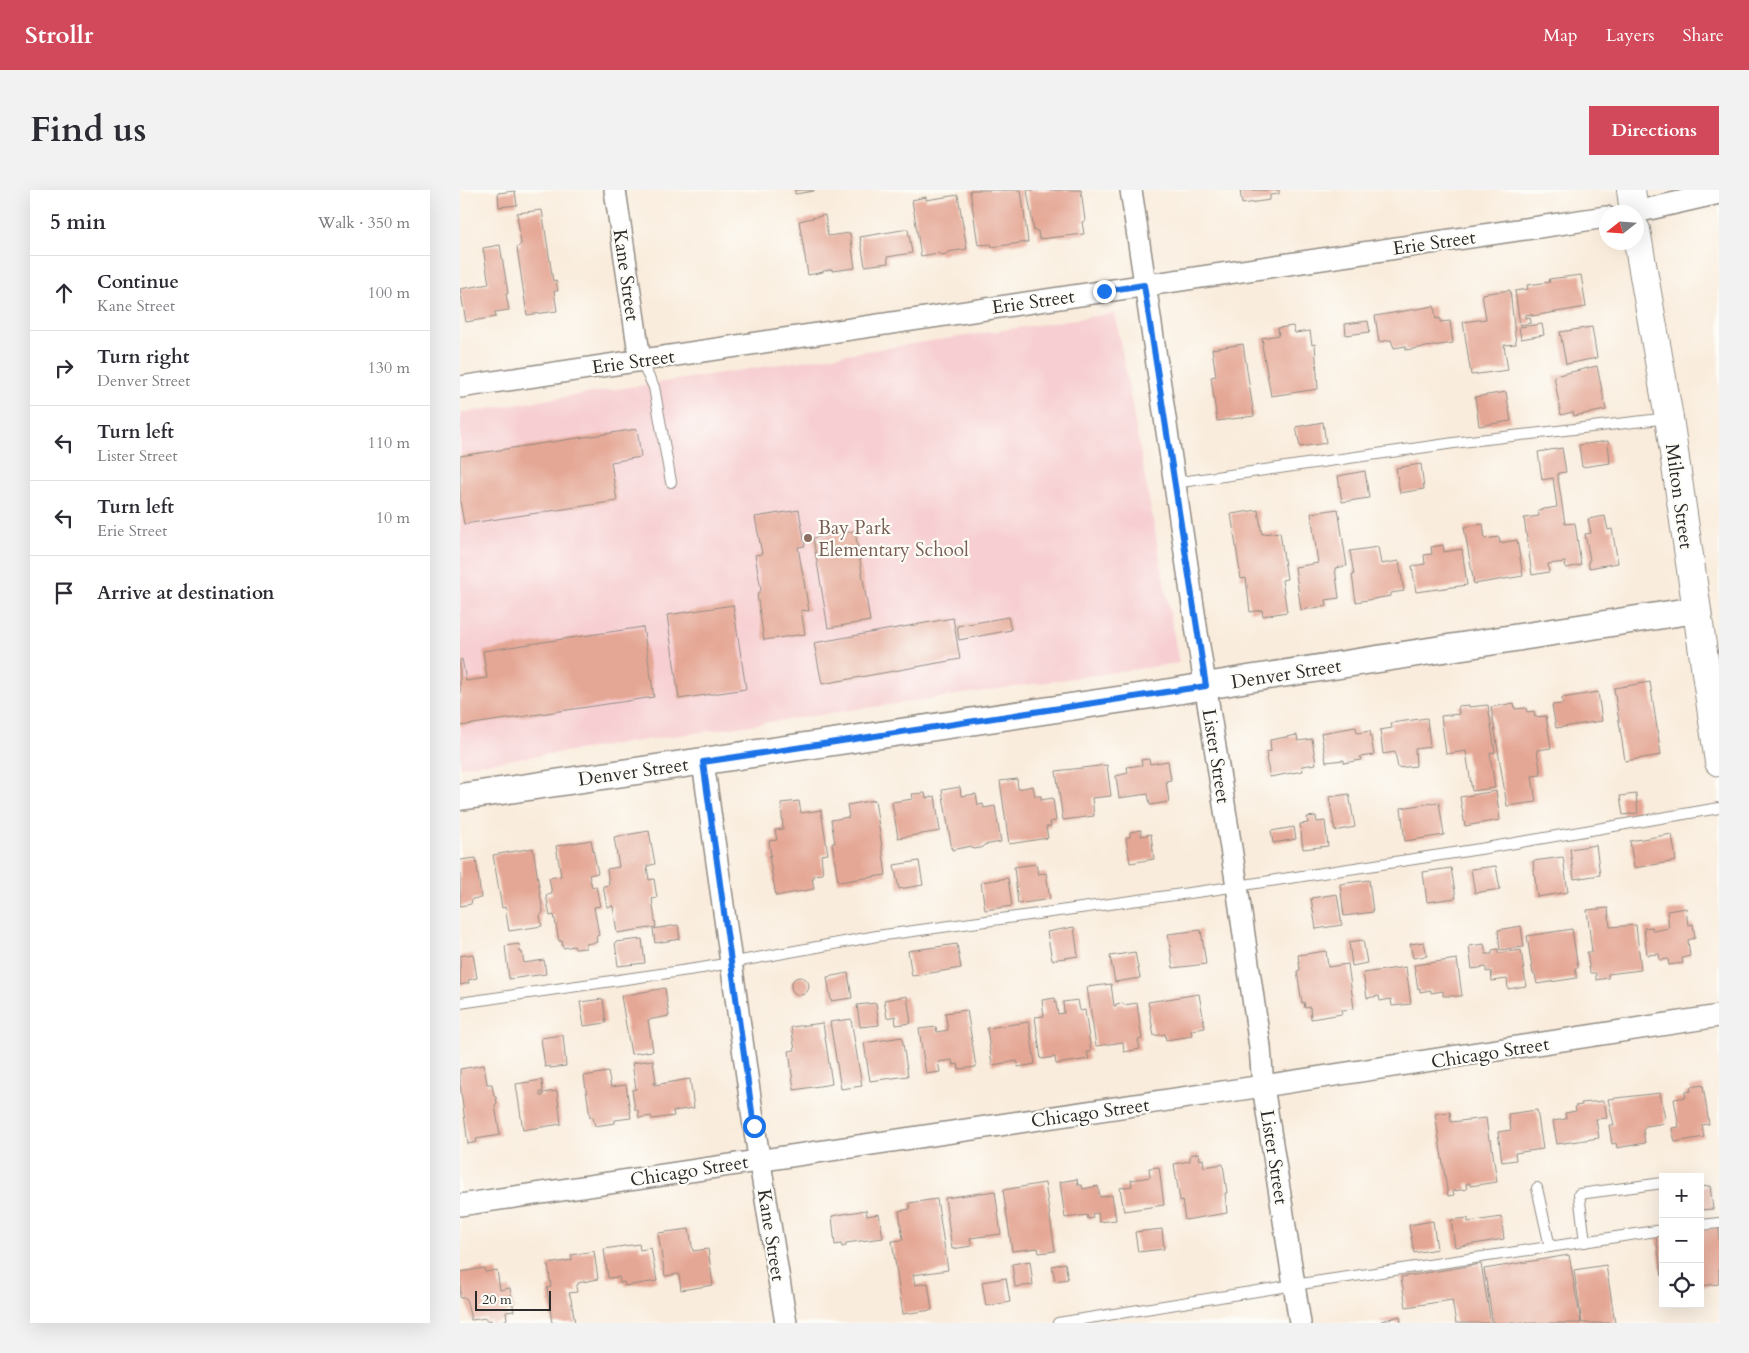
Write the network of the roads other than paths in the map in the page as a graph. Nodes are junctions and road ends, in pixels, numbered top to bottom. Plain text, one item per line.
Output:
1 (615, 190) edge
2 (1131, 190) edge
3 (1631, 190) edge
4 (1719, 193) edge
5 (1634, 205) edge
6 (1644, 210) edge
7 (1599, 218) edge
8 (1640, 250) edge
9 (1144, 285) junction
10 (640, 360) junction
11 (460, 387) edge
12 (1669, 418) junction
13 (671, 482) dead end
14 (1174, 483) junction
15 (1696, 610) junction
16 (1206, 686) junction
17 (1715, 709) edge
18 (703, 762) junction
19 (1719, 762) edge
20 (460, 797) edge
21 (1719, 808) edge
22 (1237, 886) junction
23 (730, 963) junction
24 (460, 1003) edge
25 (1719, 1016) edge
26 (1264, 1086) junction
27 (759, 1160) junction
28 (1659, 1183) edge
29 (1537, 1188) dead end
30 (460, 1205) edge
31 (1719, 1223) edge
32 (1704, 1225) edge
33 (1659, 1231) edge
34 (1585, 1242) junction
35 (1550, 1247) junction
36 (1294, 1285) junction
37 (786, 1323) edge
38 (1058, 1323) edge
39 (1300, 1323) edge

1 - 10 street, Kane Street
2 - 9 street, Lister Street
3 - 5 main road
4 - 6 street
7 - 9 street, Erie Street
8 - 12 main road, Milton Street
9 - 10 street, Erie Street
9 - 14 street, Lister Street
10 - 11 street, Erie Street
10 - 13 lane
12 - 14 lane
12 - 15 main road, Milton Street
14 - 16 street, Lister Street
15 - 16 street, Denver Street
15 - 17 main road, Milton Street
16 - 18 street, Denver Street
16 - 22 street, Lister Street
17 - 19 main road, Milton Street
18 - 20 street, Denver Street
18 - 23 street, Kane Street
21 - 22 lane
22 - 23 lane
22 - 26 street, Lister Street
23 - 24 lane
23 - 27 street, Kane Street
25 - 26 street, Chicago Street
26 - 27 street, Chicago Street
26 - 36 street, Lister Street
27 - 30 street, Chicago Street
27 - 37 street, Kane Street
28 - 34 lane
29 - 35 lane
31 - 32 lane
33 - 34 lane
34 - 35 lane
35 - 36 lane
36 - 38 lane
36 - 39 street, Lister Street

